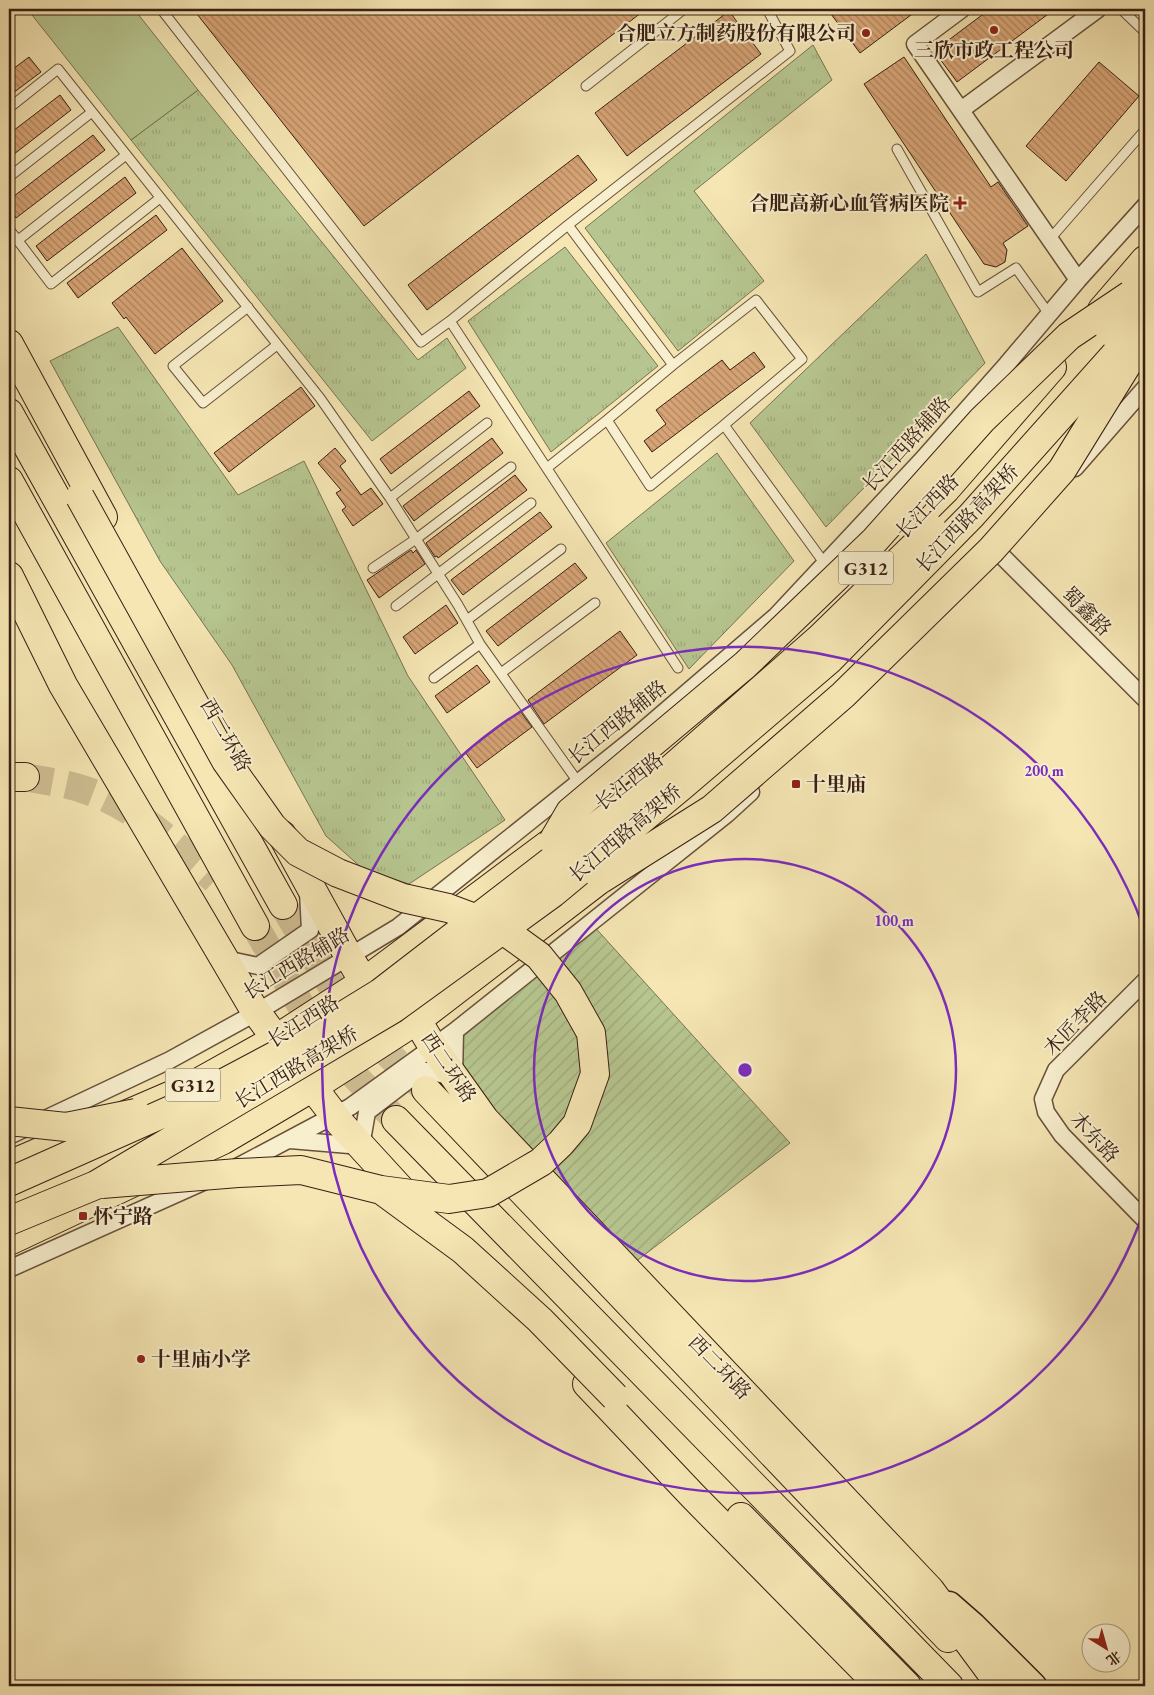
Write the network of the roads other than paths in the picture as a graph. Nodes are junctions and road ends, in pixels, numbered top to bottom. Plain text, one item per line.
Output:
1 (15, 9) edge
2 (161, 9) edge
3 (684, 9) edge
4 (767, 9) edge
5 (962, 9) edge
6 (1098, 9) edge
7 (1121, 9) edge
8 (9, 13) edge
9 (1145, 32) edge
10 (586, 86) dead end
11 (9, 108) edge
12 (961, 110) junction
13 (92, 112) junction
14 (1145, 130) edge
15 (897, 150) dead end
16 (126, 155) junction
17 (9, 177) edge
18 (160, 198) junction
19 (1145, 206) edge
20 (568, 225) junction
21 (9, 229) edge
22 (1050, 239) junction
23 (18, 241) junction
24 (1145, 260) edge
25 (1078, 280) junction
26 (1145, 284) edge
27 (1145, 292) edge
28 (248, 307) junction
29 (1049, 314) junction
30 (450, 320) junction
31 (1145, 320) edge
32 (1145, 336) edge
33 (9, 344) edge
34 (277, 345) junction
35 (1145, 359) edge
36 (673, 365) junction
37 (9, 366) edge
38 (1145, 388) edge
39 (9, 413) edge
40 (607, 420) junction
41 (487, 423) dead end
42 (724, 425) junction
43 (511, 467) dead end
44 (547, 468) junction
45 (9, 481) edge
46 (390, 498) junction
47 (531, 503) dead end
48 (416, 539) junction
49 (560, 549) dead end
50 (1000, 554) junction
51 (825, 564) junction
52 (372, 568) dead end
53 (439, 574) junction
54 (9, 576) edge
55 (595, 603) dead end
56 (396, 606) dead end
57 (467, 620) junction
58 (480, 644) junction
59 (678, 668) dead end
60 (501, 672) junction
61 (434, 678) dead end
62 (1145, 699) edge
63 (578, 782) junction
64 (553, 841) junction
65 (601, 879) junction
66 (215, 880) tunnel mouth
67 (307, 882) junction
68 (283, 905) tunnel mouth
69 (349, 957) junction
70 (225, 959) junction
71 (364, 982) junction
72 (1145, 982) edge
73 (257, 1012) junction
74 (417, 1020) junction
75 (455, 1031) junction
76 (276, 1039) junction
77 (433, 1047) junction
78 (454, 1077) junction
79 (313, 1087) junction
80 (426, 1090) tunnel mouth
81 (1043, 1099) joint
82 (182, 1104) junction
83 (334, 1116) junction
84 (396, 1120) tunnel mouth
85 (9, 1121) edge
86 (9, 1136) edge
87 (290, 1140) junction
88 (360, 1146) junction
89 (9, 1165) edge
90 (9, 1182) edge
91 (96, 1185) junction
92 (381, 1190) junction
93 (1145, 1220) edge
94 (9, 1221) edge
95 (9, 1241) edge
96 (9, 1269) edge
97 (930, 1590) junction
98 (880, 1686) edge
99 (908, 1686) edge
100 (949, 1686) edge
101 (994, 1686) edge
102 (1001, 1686) edge
103 (1033, 1686) edge

1 - 8 lane
2 - 30 lane
3 - 10 lane
4 - 20 lane
5 - 12 street
6 - 12 street
7 - 9 lane
11 - 13 lane
12 - 22 street
13 - 16 lane
13 - 17 lane
14 - 22 lane
15 - 29 lane
16 - 18 lane
16 - 23 lane
18 - 23 lane
18 - 28 lane
19 - 25 street, 长江西路辅路
20 - 30 lane
20 - 36 lane
21 - 23 lane
22 - 25 street
24 - 64 highway, 长江西路 / G312
25 - 29 street, 长江西路辅路
26 - 64 highway, bridge
27 - 82 highway, 长江西路高架桥, bridge
28 - 34 lane
28 - 34 lane
29 - 51 street, 长江西路辅路
30 - 44 lane
31 - 91 highway, 长江西路高架桥, bridge
32 - 65 highway, bridge
33 - 67 highway, 西二环路
34 - 46 lane
35 - 65 highway
36 - 40 lane
36 - 42 lane
37 - 92 highway, bridge
38 - 50 street
39 - 68 highway, 西二环路
40 - 42 lane
40 - 44 lane
41 - 46 lane
42 - 51 lane
43 - 48 lane
44 - 59 lane
45 - 66 highway
46 - 48 lane
47 - 53 lane
48 - 52 lane
48 - 53 lane
49 - 57 lane
50 - 62 street, 蜀鑫路
50 - 75 street
51 - 63 street, 长江西路辅路
53 - 56 lane
53 - 57 lane
54 - 70 highway
55 - 60 lane
57 - 58 lane
58 - 60 lane
58 - 61 lane
60 - 63 lane
63 - 69 street, 长江西路辅路
64 - 71 highway, 长江西路 / G312
65 - 74 highway
67 - 69 highway, 西二环路
67 - 70 street
69 - 71 highway, 西二环路
69 - 73 street, 长江西路辅路
70 - 73 highway
71 - 74 highway, 西二环路
71 - 76 highway, 长江西路 / G312
72 - 81 street, 木匠李路
73 - 76 highway
73 - 86 street, 长江西路辅路
74 - 77 highway, 西二环路
74 - 79 highway
75 - 77 street
75 - 78 street
76 - 79 highway
76 - 89 highway, 长江西路 / G312
77 - 78 highway, 西二环路
77 - 83 street
78 - 88 street
78 - 97 highway, 西二环路
79 - 83 highway
79 - 95 highway
80 - 101 highway, 西二环路
81 - 93 street, 木东路
82 - 85 highway, bridge
82 - 90 highway, 长江西路高架桥, bridge
83 - 87 street
83 - 88 highway
84 - 100 highway
87 - 88 street
87 - 96 street
88 - 98 highway
91 - 92 highway, bridge
91 - 94 highway, 长江西路高架桥, bridge
92 - 99 highway, bridge
97 - 102 highway
97 - 103 main road, 西二环路

